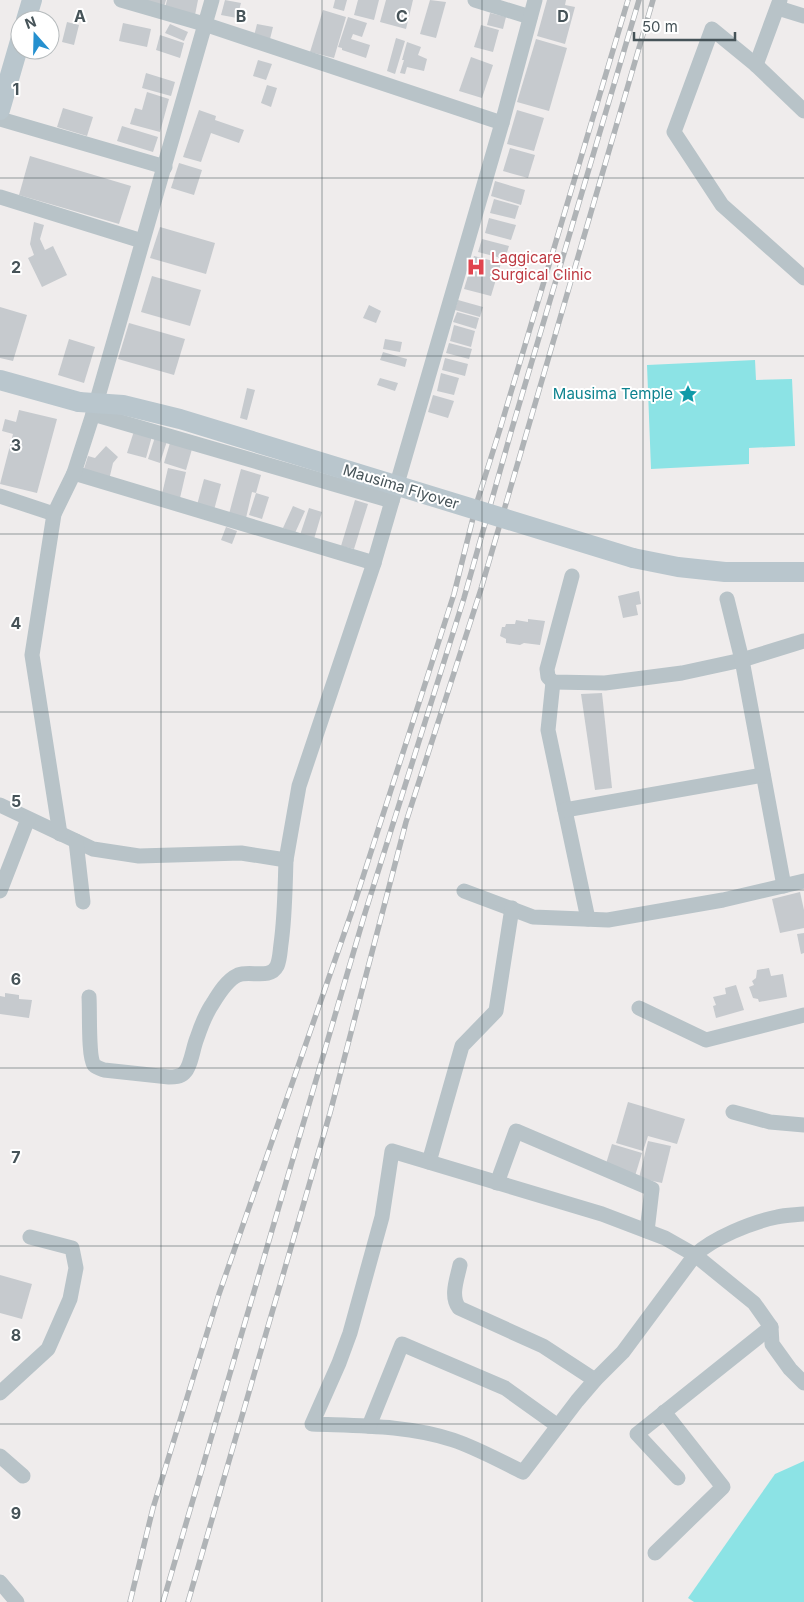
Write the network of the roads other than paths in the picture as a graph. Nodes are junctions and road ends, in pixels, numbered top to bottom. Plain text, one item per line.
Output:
1 (121, 0) edge
2 (212, 0) edge
3 (475, 0) edge
4 (535, 0) edge
5 (779, 4) edge
6 (804, 16) edge
7 (530, 17) junction
8 (204, 24) junction
9 (14, 60) edge
10 (756, 65) junction
11 (801, 102) edge
12 (0, 110) edge
13 (0, 119) edge
14 (502, 123) junction
15 (165, 167) junction
16 (0, 197) edge
17 (142, 241) junction
18 (804, 278) edge
19 (0, 380) edge
20 (86, 408) junction
21 (74, 473) junction
22 (0, 496) edge
23 (392, 501) junction
24 (54, 514) junction
25 (374, 563) junction
26 (804, 572) edge
27 (572, 576) dead end
28 (727, 599) dead end
29 (804, 641) edge
30 (742, 660) junction
31 (552, 682) junction
32 (764, 775) junction
33 (0, 805) edge
34 (565, 810) junction
35 (28, 819) junction
36 (60, 834) junction
37 (76, 841) junction
38 (286, 860) junction
39 (804, 881) edge
40 (784, 886) junction
41 (0, 891) edge
42 (464, 891) dead end
43 (83, 902) dead end
44 (512, 908) junction
45 (588, 919) junction
46 (90, 997) dead end
47 (639, 1008) dead end
48 (804, 1015) edge
49 (733, 1112) dead end
50 (804, 1125) edge
51 (429, 1162) junction
52 (497, 1183) junction
53 (804, 1214) edge
54 (647, 1231) junction
55 (30, 1237) dead end
56 (695, 1255) junction
57 (460, 1265) dead end
58 (771, 1327) junction
59 (595, 1380) junction
60 (804, 1383) edge
61 (0, 1393) edge
62 (664, 1412) junction
63 (369, 1426) junction
64 (558, 1426) junction
65 (0, 1456) edge
66 (23, 1476) dead end
67 (678, 1478) dead end
68 (655, 1553) dead end
69 (0, 1582) edge
70 (17, 1602) edge

1 - 8 street
2 - 8 street
3 - 7 street
4 - 7 street
5 - 6 street
5 - 10 street
7 - 14 street
8 - 14 street
8 - 15 street
9 - 12 main road
10 - 11 street
10 - 18 street
13 - 15 street
14 - 23 street
15 - 17 street
16 - 17 street
17 - 20 street
19 - 20 main road, Mausima Flyover
20 - 21 street
20 - 23 street
20 - 26 main road, Mausima Flyover, bridge
21 - 24 street
21 - 25 street
22 - 24 street
23 - 25 street
24 - 36 street
25 - 38 street
27 - 31 street
28 - 30 street
29 - 30 street
30 - 31 street
30 - 32 street
31 - 34 street
32 - 34 street
32 - 40 street
33 - 35 street
34 - 45 street
35 - 36 street
35 - 41 street
36 - 37 street
37 - 38 street
37 - 43 street
38 - 46 street
39 - 40 street
40 - 45 street
42 - 44 street
44 - 45 street
44 - 51 street
47 - 48 street
49 - 50 street
51 - 52 street
51 - 63 street
52 - 54 street
52 - 54 street
53 - 56 street
54 - 56 street
55 - 61 street
56 - 58 street
56 - 59 street
57 - 59 street
58 - 60 street
58 - 62 street
59 - 64 street
62 - 67 street
62 - 68 street
63 - 64 street
63 - 64 street
65 - 66 street
69 - 70 street

